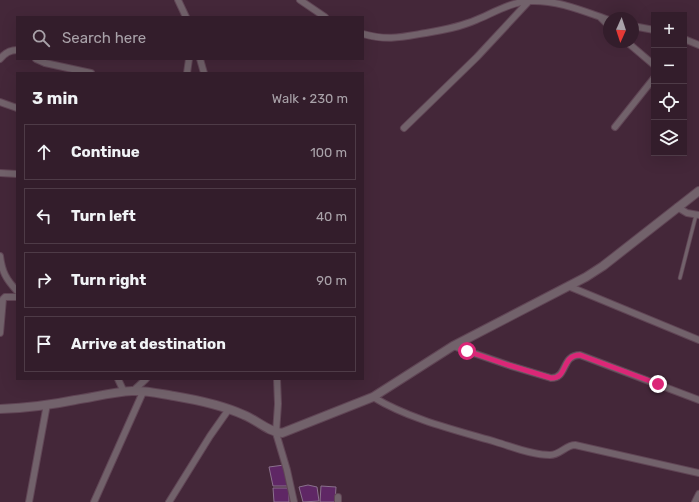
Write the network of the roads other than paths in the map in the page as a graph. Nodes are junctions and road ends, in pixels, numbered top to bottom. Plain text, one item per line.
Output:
1 (178, 0) edge
2 (300, 0) edge
3 (530, 0) edge
4 (186, 16) edge
5 (324, 16) edge
6 (598, 16) junction
7 (603, 18) edge
8 (603, 21) edge
9 (639, 27) edge
10 (651, 29) edge
11 (364, 34) edge
12 (687, 40) edge
13 (699, 45) edge
14 (634, 48) edge
15 (16, 50) edge
16 (0, 60) edge
17 (38, 60) edge
18 (189, 60) edge
19 (200, 60) edge
20 (651, 62) edge
21 (86, 72) edge
22 (187, 72) edge
23 (204, 72) edge
24 (651, 82) edge
25 (0, 102) edge
26 (16, 108) edge
27 (615, 127) dead end
28 (404, 128) dead end
29 (0, 173) edge
30 (16, 174) edge
31 (699, 191) edge
32 (677, 207) junction
33 (697, 215) edge
34 (0, 256) edge
35 (680, 278) dead end
36 (568, 286) junction
37 (16, 290) edge
38 (16, 297) edge
39 (0, 333) edge
40 (699, 340) edge
41 (453, 346) junction
42 (118, 380) edge
43 (145, 380) edge
44 (277, 380) edge
45 (133, 391) junction
46 (124, 392) junction
47 (143, 392) junction
48 (373, 397) junction
49 (699, 400) edge
50 (47, 404) junction
51 (0, 409) edge
52 (229, 409) junction
53 (276, 433) junction
54 (699, 473) edge
55 (699, 494) edge
56 (29, 502) edge
57 (94, 502) edge
58 (169, 502) edge
59 (294, 502) edge
60 (696, 502) edge

1 - 4 street
2 - 5 street
3 - 6 street
3 - 11 street
3 - 28 street
6 - 7 street
6 - 8 street
9 - 10 street
12 - 13 street
14 - 20 street
15 - 16 street
17 - 21 street
18 - 22 street
19 - 23 street
24 - 27 street
25 - 26 street
29 - 30 street
31 - 32 street
32 - 33 street
32 - 36 street
33 - 35 lane
34 - 37 street
36 - 40 street
36 - 41 street
38 - 39 street
41 - 48 street
41 - 49 street
42 - 46 street
43 - 45 street
44 - 53 street
45 - 46 street
45 - 47 street
46 - 50 street
47 - 52 street
47 - 57 street
48 - 53 street
48 - 54 street
50 - 51 street
50 - 56 street
52 - 53 street
52 - 58 street
53 - 59 street
55 - 60 street

